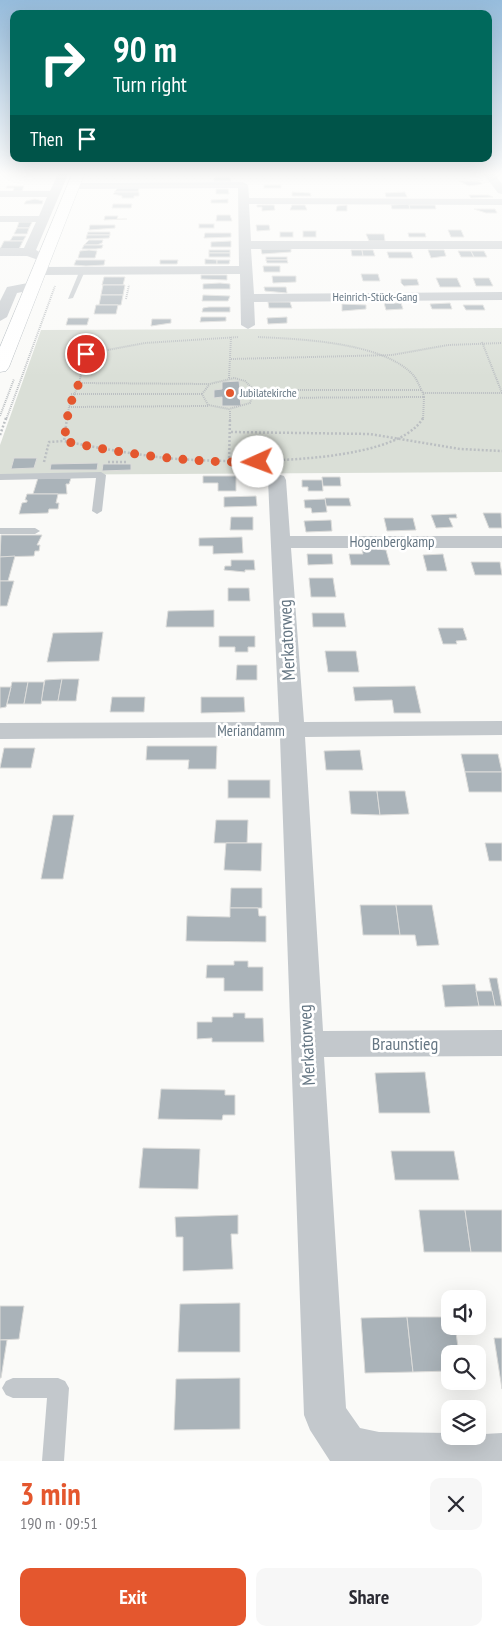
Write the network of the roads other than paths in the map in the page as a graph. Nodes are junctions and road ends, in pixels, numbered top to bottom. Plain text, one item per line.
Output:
1 (34, 240) edge
2 (51, 240) edge
3 (245, 240) edge
4 (245, 245) junction
5 (502, 245) edge
6 (0, 252) edge
7 (29, 252) junction
8 (247, 270) junction
9 (39, 271) junction
10 (82, 271) junction
11 (6, 290) edge
12 (502, 296) edge
13 (70, 298) dead end
14 (248, 298) junction
15 (0, 317) edge
16 (248, 325) dead end
17 (0, 367) edge
18 (0, 477) edge
19 (277, 480) dead end
20 (97, 511) dead end
21 (0, 531) edge
22 (35, 531) dead end
23 (282, 542) junction
24 (502, 542) edge
25 (502, 728) edge
26 (0, 731) edge
27 (292, 731) junction
28 (502, 1043) edge
29 (307, 1044) junction
30 (13, 1388) dead end
31 (502, 1455) edge
32 (53, 1461) edge

1 - 7 street
2 - 9 main road
3 - 4 street
4 - 5 street
4 - 8 street
6 - 7 street
7 - 9 street
8 - 10 street
8 - 14 street
9 - 10 street
9 - 11 street
9 - 17 main road
10 - 13 lane
11 - 15 street
12 - 14 street, Heinrich-Stück-Gang
14 - 16 street
18 - 20 lane
19 - 23 street, Merkatorweg
21 - 22 lane
23 - 24 street, Hogenbergkamp
23 - 27 street, Merkatorweg
25 - 27 street, Meriandamm
26 - 27 street, Meriandamm
27 - 29 street, Merkatorweg
28 - 29 street, Braunstieg
29 - 31 street, Merkatorweg
30 - 32 lane

